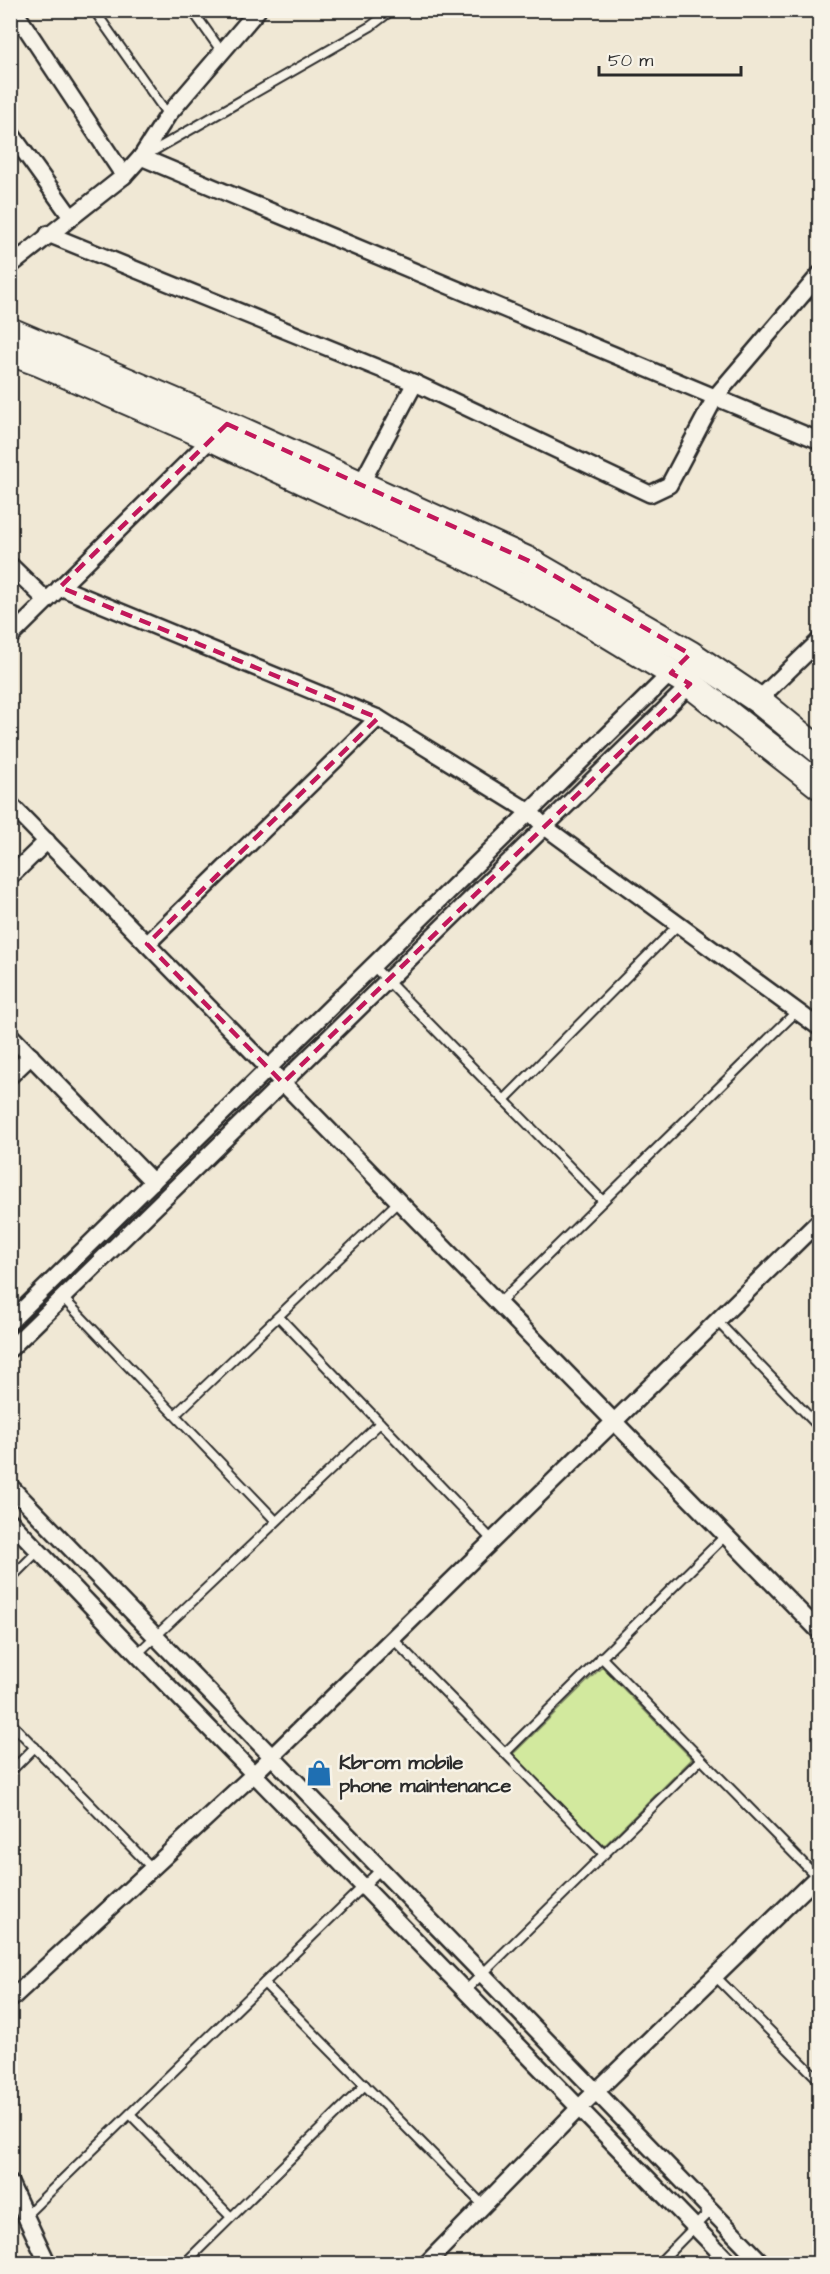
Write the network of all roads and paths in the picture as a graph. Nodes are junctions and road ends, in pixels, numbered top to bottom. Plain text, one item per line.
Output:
1 (14, 10) edge
2 (94, 10) edge
3 (192, 10) edge
4 (258, 10) edge
5 (392, 10) edge
6 (222, 52) junction
7 (168, 115) junction
8 (10, 132) edge
9 (141, 157) junction
10 (123, 176) junction
11 (71, 217) junction
12 (48, 234) junction
13 (10, 266) edge
14 (819, 274) edge
15 (10, 331) edge
16 (10, 352) edge
17 (414, 383) junction
18 (716, 396) junction
19 (220, 431) junction
20 (819, 441) edge
21 (361, 484) junction
22 (10, 565) edge
23 (60, 587) junction
24 (46, 600) junction
25 (10, 637) edge
26 (819, 640) edge
27 (699, 660) junction
28 (681, 678) junction
29 (758, 700) junction
30 (378, 718) junction
31 (819, 751) edge
32 (819, 786) edge
33 (10, 804) edge
34 (530, 812) junction
35 (544, 827) junction
36 (47, 841) junction
37 (10, 877) edge
38 (678, 925) junction
39 (147, 944) junction
40 (373, 966) junction
41 (388, 980) junction
42 (796, 1012) junction
43 (819, 1028) edge
44 (10, 1035) edge
45 (31, 1056) junction
46 (268, 1068) junction
47 (10, 1076) edge
48 (283, 1083) junction
49 (504, 1100) junction
50 (153, 1182) junction
51 (603, 1201) junction
52 (398, 1202) junction
53 (819, 1220) edge
54 (63, 1298) junction
55 (498, 1304) junction
56 (279, 1317) junction
57 (717, 1321) junction
58 (10, 1322) edge
59 (10, 1349) edge
60 (175, 1415) junction
61 (613, 1422) junction
62 (380, 1423) junction
63 (819, 1428) edge
64 (10, 1486) edge
65 (10, 1521) edge
66 (276, 1521) junction
67 (725, 1536) junction
68 (493, 1541) junction
69 (39, 1550) junction
70 (10, 1579) edge
71 (819, 1632) edge
72 (156, 1636) junction
73 (392, 1638) junction
74 (137, 1654) junction
75 (601, 1658) junction
76 (10, 1722) edge
77 (35, 1747) junction
78 (505, 1753) junction
79 (272, 1756) junction
80 (701, 1759) junction
81 (10, 1772) edge
82 (255, 1773) junction
83 (604, 1854) junction
84 (152, 1868) junction
85 (381, 1869) junction
86 (818, 1876) edge
87 (364, 1886) junction
88 (482, 1974) junction
89 (715, 1976) junction
90 (264, 1983) junction
91 (466, 1990) junction
92 (10, 2000) edge
93 (819, 2081) edge
94 (365, 2085) junction
95 (596, 2091) junction
96 (580, 2108) junction
97 (130, 2114) junction
98 (10, 2183) edge
99 (484, 2206) junction
100 (711, 2210) junction
101 (26, 2215) junction
102 (231, 2217) junction
103 (695, 2226) junction
104 (48, 2264) edge
105 (184, 2264) edge
106 (426, 2264) edge
107 (658, 2264) edge
108 (731, 2264) edge
109 (763, 2264) edge

1 - 10 street
2 - 7 lane
3 - 6 lane
4 - 6 street
5 - 9 lane
6 - 7 street
7 - 9 street
8 - 11 street
9 - 10 street
9 - 18 street
10 - 11 street
11 - 12 street
12 - 13 street
12 - 17 street
14 - 18 street
15 - 19 highway
16 - 19 highway
17 - 18 street
17 - 21 street
18 - 20 street
19 - 21 highway
19 - 23 street
19 - 28 highway
21 - 27 highway
22 - 24 street
23 - 24 street
23 - 30 street
24 - 25 street
26 - 29 street
27 - 28 street
27 - 28 street
27 - 29 highway
28 - 32 highway
28 - 34 street
28 - 35 street
29 - 31 highway
30 - 34 street
30 - 39 street
33 - 36 street
34 - 35 street
34 - 40 street
35 - 38 street
35 - 41 street
36 - 37 street
36 - 39 street
38 - 42 street
38 - 49 lane
39 - 46 street
40 - 41 lane
40 - 46 street
41 - 48 street
41 - 49 lane
42 - 43 street
42 - 51 lane
44 - 45 street
45 - 47 street
45 - 50 street
46 - 48 street
46 - 50 street
48 - 52 street
48 - 54 street
49 - 51 lane
50 - 58 street
51 - 55 lane
52 - 55 street
52 - 56 lane
53 - 57 street
54 - 59 street
54 - 60 lane
55 - 61 street
56 - 60 lane
56 - 62 lane
57 - 61 street
57 - 63 lane
60 - 66 lane
61 - 67 street
61 - 68 street
62 - 66 lane
62 - 68 lane
64 - 72 street
65 - 69 street
66 - 72 lane
67 - 71 street
67 - 75 lane
68 - 73 street
69 - 70 lane
69 - 74 street
72 - 74 lane
72 - 79 street
73 - 78 lane
73 - 79 street
74 - 82 street
75 - 78 lane
75 - 80 lane
76 - 77 lane
77 - 81 lane
77 - 84 lane
78 - 83 lane
79 - 82 street
79 - 85 street
80 - 83 lane
80 - 86 lane
82 - 84 street
82 - 87 street
83 - 88 lane
84 - 92 street
85 - 87 lane
85 - 88 street
86 - 89 street
87 - 90 lane
87 - 91 street
88 - 91 lane
88 - 95 street
89 - 93 lane
89 - 95 street
90 - 94 lane
90 - 97 lane
91 - 96 street
94 - 99 lane
94 - 102 lane
95 - 96 street
95 - 100 street
96 - 99 street
96 - 103 street
97 - 101 lane
97 - 102 lane
98 - 101 street
99 - 106 street
100 - 103 lane
100 - 109 street
101 - 104 street
102 - 105 lane
103 - 107 lane
103 - 108 street

